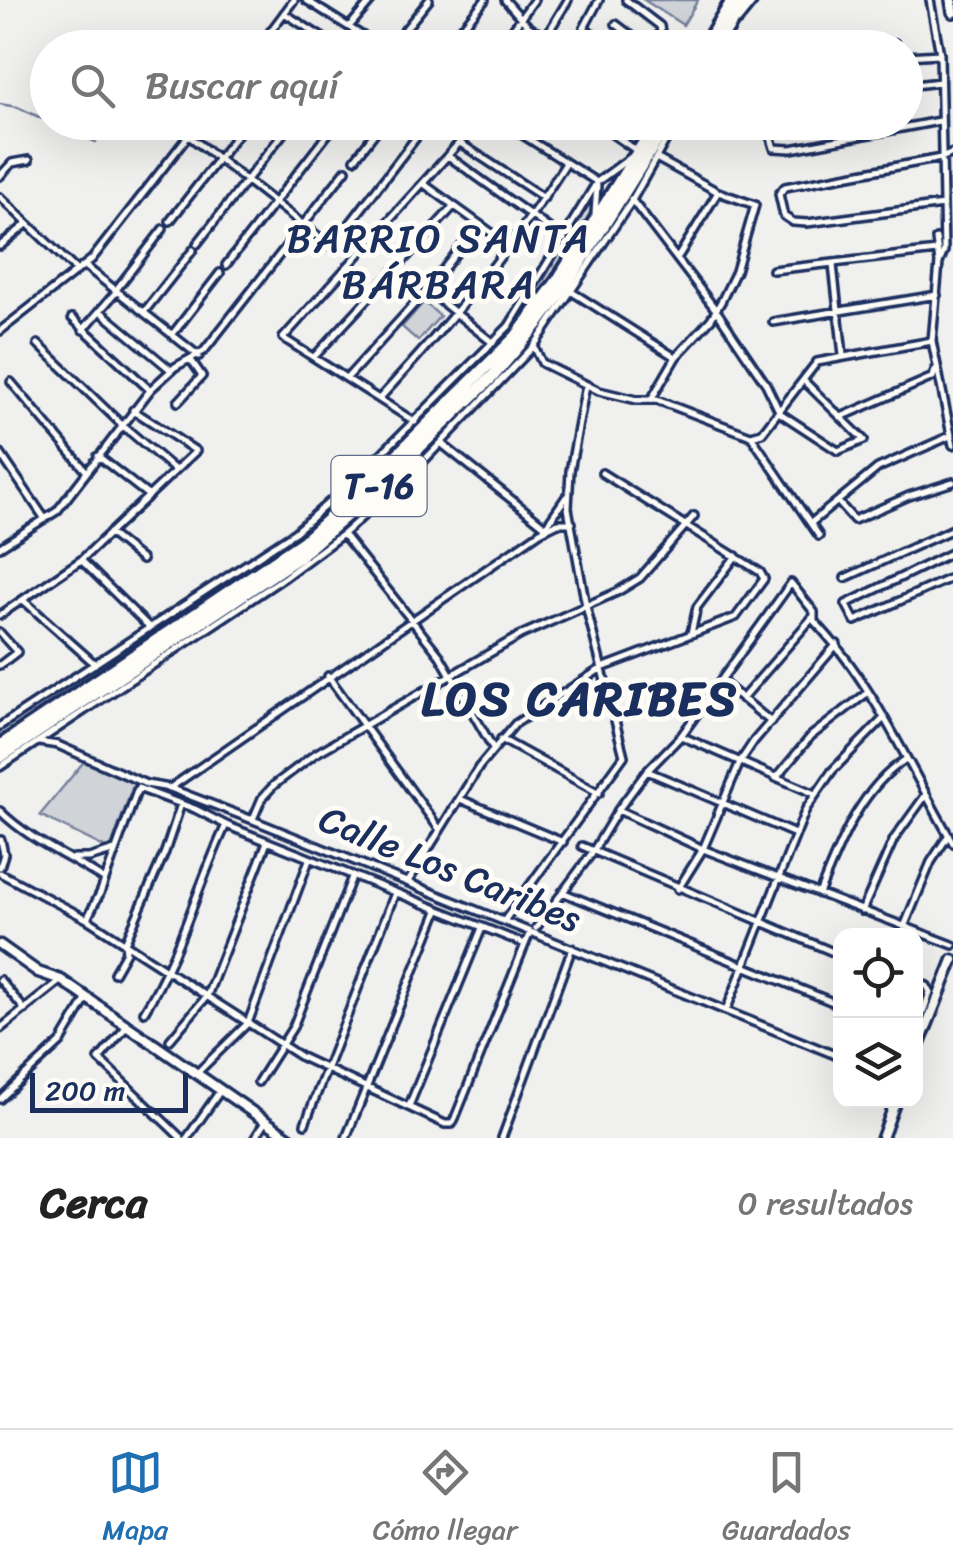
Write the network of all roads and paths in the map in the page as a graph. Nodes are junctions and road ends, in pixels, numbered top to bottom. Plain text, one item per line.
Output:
1 (294, 0) edge
2 (306, 0) edge
3 (322, 0) edge
4 (372, 0) edge
5 (428, 0) edge
6 (485, 0) edge
7 (505, 0) edge
8 (534, 0) edge
9 (568, 0) edge
10 (599, 0) edge
11 (626, 0) edge
12 (732, 0) edge
13 (744, 0) edge
14 (755, 0) edge
15 (930, 0) edge
16 (951, 0) edge
17 (316, 6) junction
18 (953, 12) edge
19 (284, 13) junction
20 (522, 19) junction
21 (616, 24) dead end
22 (350, 27) junction
23 (271, 30) edge
24 (312, 30) edge
25 (355, 30) edge
26 (404, 30) edge
27 (460, 30) edge
28 (513, 30) edge
29 (536, 30) edge
30 (551, 30) edge
31 (587, 30) edge
32 (624, 30) edge
33 (660, 30) edge
34 (715, 30) edge
35 (727, 30) edge
36 (731, 30) edge
37 (940, 54) junction
38 (923, 55) edge
39 (940, 82) junction
40 (923, 84) edge
41 (940, 121) junction
42 (923, 124) edge
43 (186, 140) edge
44 (194, 140) edge
45 (232, 140) edge
46 (278, 140) edge
47 (323, 140) edge
48 (369, 140) edge
49 (414, 140) edge
50 (463, 140) edge
51 (531, 140) edge
52 (621, 140) edge
53 (646, 140) edge
54 (657, 140) edge
55 (667, 140) edge
56 (772, 140) edge
57 (838, 140) edge
58 (460, 143) junction
59 (639, 152) junction
60 (953, 153) edge
61 (448, 156) junction
62 (218, 158) junction
63 (941, 158) junction
64 (355, 159) dead end
65 (657, 159) junction
66 (28, 160) dead end
67 (566, 162) junction
68 (346, 170) dead end
69 (0, 176) edge
70 (246, 180) junction
71 (597, 182) junction
72 (632, 182) junction
73 (424, 184) junction
74 (718, 192) junction
75 (0, 197) edge
76 (544, 198) junction
77 (275, 202) junction
78 (630, 202) junction
79 (943, 204) junction
80 (452, 207) junction
81 (531, 218) junction
82 (170, 221) dead end
83 (595, 222) junction
84 (27, 224) junction
85 (479, 224) junction
86 (304, 225) junction
87 (163, 229) dead end
88 (936, 238) dead end
89 (564, 239) junction
90 (0, 246) edge
91 (510, 246) junction
92 (937, 251) junction
93 (678, 257) junction
94 (939, 264) junction
95 (226, 265) dead end
96 (833, 265) junction
97 (85, 266) junction
98 (773, 270) dead end
99 (78, 272) junction
100 (220, 273) dead end
101 (116, 290) junction
102 (427, 290) junction
103 (572, 292) junction
104 (937, 295) junction
105 (100, 310) junction
106 (716, 310) junction
107 (839, 310) junction
108 (144, 312) junction
109 (456, 314) junction
110 (72, 318) dead end
111 (774, 322) dead end
112 (83, 330) junction
113 (0, 331) edge
114 (172, 334) junction
115 (932, 341) junction
116 (493, 343) junction
117 (38, 344) dead end
118 (534, 346) junction
119 (199, 356) junction
120 (843, 356) junction
121 (676, 357) junction
122 (314, 358) junction
123 (191, 360) junction
124 (935, 369) junction
125 (171, 370) junction
126 (347, 378) junction
127 (803, 380) junction
128 (11, 382) dead end
129 (586, 385) junction
130 (150, 390) junction
131 (378, 398) junction
132 (651, 400) junction
133 (178, 402) dead end
134 (133, 410) junction
135 (780, 413) junction
136 (841, 416) junction
137 (415, 422) junction
138 (122, 425) junction
139 (750, 436) junction
140 (950, 436) junction
141 (442, 444) junction
142 (953, 445) edge
143 (0, 455) edge
144 (98, 456) junction
145 (397, 456) junction
146 (175, 470) junction
147 (87, 472) junction
148 (602, 473) dead end
149 (359, 476) junction
150 (953, 482) edge
151 (568, 494) junction
152 (149, 496) junction
153 (839, 503) junction
154 (694, 516) dead end
155 (45, 519) junction
156 (811, 523) junction
157 (572, 524) junction
158 (687, 526) junction
159 (301, 527) junction
160 (953, 529) edge
161 (543, 530) junction
162 (110, 533) junction
163 (342, 534) junction
164 (819, 536) dead end
165 (0, 546) edge
166 (953, 552) edge
167 (284, 556) junction
168 (736, 556) junction
169 (81, 560) junction
170 (142, 560) dead end
171 (953, 576) edge
172 (844, 578) dead end
173 (23, 600) junction
174 (586, 606) junction
175 (814, 612) junction
176 (0, 615) edge
177 (410, 620) junction
178 (150, 628) junction
179 (0, 633) edge
180 (691, 633) junction
181 (837, 644) junction
182 (95, 664) junction
183 (0, 665) edge
184 (602, 668) junction
185 (452, 674) junction
186 (328, 676) junction
187 (721, 681) junction
188 (868, 693) junction
189 (742, 699) junction
190 (884, 718) junction
191 (771, 722) junction
192 (363, 725) junction
193 (0, 726) edge
194 (53, 732) junction
195 (681, 736) junction
196 (501, 739) junction
197 (38, 742) junction
198 (58, 745) junction
199 (0, 746) edge
200 (493, 748) junction
201 (0, 757) edge
202 (906, 758) junction
203 (740, 762) junction
204 (0, 768) edge
205 (647, 772) junction
206 (776, 778) junction
207 (170, 788) junction
208 (599, 793) junction
209 (815, 794) junction
210 (926, 795) junction
211 (459, 798) junction
212 (722, 803) junction
213 (181, 804) junction
214 (618, 810) junction
215 (0, 811) edge
216 (253, 820) junction
217 (226, 825) junction
218 (440, 830) junction
219 (795, 834) junction
220 (948, 835) junction
221 (1, 840) edge
222 (266, 842) junction
223 (563, 842) junction
224 (953, 843) edge
225 (582, 846) dead end
226 (703, 849) junction
227 (115, 850) junction
228 (592, 853) junction
229 (73, 858) junction
230 (309, 860) junction
231 (0, 870) edge
232 (778, 876) junction
233 (352, 877) junction
234 (105, 880) junction
235 (408, 882) junction
236 (678, 889) junction
237 (562, 892) junction
238 (395, 893) junction
239 (818, 894) junction
240 (438, 911) junction
241 (862, 911) junction
242 (87, 918) junction
243 (504, 921) junction
244 (760, 921) junction
245 (904, 927) junction
246 (482, 928) junction
247 (533, 930) junction
248 (125, 943) junction
249 (525, 944) junction
250 (953, 945) edge
251 (0, 946) edge
252 (572, 948) junction
253 (833, 952) edge
254 (953, 960) edge
255 (743, 964) junction
256 (166, 969) junction
257 (114, 973) dead end
258 (0, 980) edge
259 (61, 980) junction
260 (923, 985) edge
261 (207, 996) junction
262 (88, 998) junction
263 (833, 1002) edge
264 (25, 1010) junction
265 (726, 1011) junction
266 (144, 1012) dead end
267 (923, 1017) edge
268 (248, 1023) junction
269 (923, 1024) edge
270 (127, 1026) junction
271 (0, 1028) edge
272 (170, 1040) dead end
273 (281, 1045) junction
274 (833, 1053) edge
275 (326, 1070) junction
276 (196, 1074) junction
277 (258, 1082) dead end
278 (367, 1088) junction
279 (220, 1090) junction
280 (0, 1099) edge
281 (409, 1106) junction
282 (893, 1108) edge
283 (265, 1122) junction
284 (305, 1124) dead end
285 (184, 1138) edge
286 (255, 1138) edge
287 (290, 1138) edge
288 (346, 1138) edge
289 (502, 1138) edge
290 (882, 1138) edge

1 - 19 street
2 - 17 street
3 - 17 street
4 - 22 street
5 - 26 street
6 - 27 street
7 - 20 street
8 - 20 street
9 - 30 street
10 - 31 street
11 - 33 street
12 - 34 highway
13 - 35 highway
14 - 36 street
15 - 37 street
16 - 18 main road
17 - 22 street
19 - 23 street
19 - 24 street
20 - 28 street
20 - 29 street
21 - 32 street
22 - 25 street
37 - 38 street
37 - 39 street
39 - 40 street
39 - 41 street
41 - 42 street
41 - 63 street
43 - 97 street
44 - 62 street
45 - 62 street
46 - 70 street
47 - 77 street
48 - 64 street
49 - 86 street
50 - 58 street
51 - 67 street
52 - 59 street
53 - 59 highway, T-16
54 - 72 highway, T-16
55 - 65 street
56 - 57 street
58 - 61 street
58 - 76 street
59 - 71 street
59 - 83 highway, T-16
60 - 63 street
61 - 73 street
61 - 81 street
62 - 70 street
62 - 82 street
63 - 79 street
63 - 79 street
65 - 74 street
65 - 78 street
66 - 69 street
67 - 71 street
67 - 76 street
68 - 86 street
70 - 77 street
70 - 108 street
71 - 83 street
71 - 89 street
72 - 78 street
72 - 201 highway, T-16
73 - 80 street
73 - 122 street
74 - 93 street
74 - 106 street
75 - 84 street
76 - 81 street
77 - 86 street
77 - 95 street
78 - 93 street
78 - 103 street
79 - 94 street
80 - 85 street
80 - 122 street
81 - 89 street
81 - 91 street
83 - 145 highway, T-16
84 - 90 street
84 - 99 street
85 - 91 street
85 - 102 street
86 - 119 street
87 - 101 street
88 - 92 street
89 - 116 street
91 - 109 street
92 - 94 street
92 - 96 street
93 - 106 street
94 - 104 street
96 - 98 street
96 - 107 street
97 - 99 street
97 - 101 street
99 - 113 street
100 - 114 street
101 - 105 street
101 - 108 street
102 - 109 street
102 - 126 street
103 - 118 street
103 - 121 street
104 - 107 street
104 - 115 street
105 - 112 street
105 - 125 street
106 - 121 street
106 - 135 street
107 - 111 street
107 - 120 street
108 - 114 street
109 - 116 street
109 - 131 street
110 - 112 street
112 - 130 street
114 - 119 street
115 - 120 street
115 - 124 street
116 - 137 street
117 - 138 street
118 - 129 street
118 - 141 street
119 - 123 street
120 - 127 street
121 - 132 street
122 - 126 street
123 - 125 street
123 - 133 street
124 - 136 street
124 - 140 street
125 - 130 street
126 - 131 street
127 - 135 street
127 - 136 street
128 - 147 street
129 - 132 street
129 - 151 street
130 - 134 street
131 - 137 street
132 - 139 street
134 - 138 street
134 - 146 street
135 - 136 street
135 - 139 street
137 - 149 street
138 - 144 street
138 - 146 street
139 - 156 street
140 - 142 street
140 - 153 street
141 - 161 street
141 - 163 street
143 - 155 street
144 - 147 street
144 - 152 street
145 - 149 street
145 - 167 highway, T-16
146 - 152 street
147 - 155 street
148 - 158 street
149 - 159 street
150 - 153 street
151 - 157 street
151 - 161 street
152 - 162 street
153 - 156 street
154 - 158 street
155 - 165 street
156 - 164 street
157 - 161 street
157 - 174 street
158 - 168 street
158 - 174 street
159 - 167 street
159 - 178 street
160 - 172 street
161 - 177 street
162 - 169 street
162 - 170 street
163 - 177 street
163 - 194 street
166 - 171 street
167 - 199 highway, T-16
168 - 180 street
168 - 180 street
169 - 173 street
169 - 178 street
173 - 176 street
173 - 182 street
174 - 184 street
174 - 185 street
175 - 181 street
175 - 187 street
175 - 189 street
177 - 185 street
177 - 186 street
178 - 182 street
179 - 183 street
180 - 184 street
181 - 188 street
181 - 191 street
182 - 193 street
184 - 196 street
184 - 208 street
185 - 192 street
185 - 200 street
186 - 192 street
186 - 207 street
187 - 189 street
187 - 195 street
188 - 190 street
188 - 206 street
189 - 191 street
190 - 202 street
190 - 209 street
191 - 203 street
192 - 216 street
192 - 218 street
194 - 197 street
194 - 198 street
195 - 203 street
195 - 205 street
196 - 200 street
196 - 208 street
197 - 198 street, Calle Los Caribes
197 - 204 street
198 - 207 street, Calle Los Caribes
200 - 211 street
202 - 210 street
202 - 239 street
203 - 206 street
203 - 212 street
205 - 212 street
205 - 214 street
206 - 209 street
207 - 216 street, Calle Los Caribes
208 - 223 street
209 - 219 street
210 - 220 street
210 - 241 street
211 - 218 street
211 - 223 street
212 - 219 street
212 - 226 street
213 - 217 street
213 - 227 street
213 - 248 street
214 - 226 street
214 - 228 street
215 - 229 street
216 - 235 street, Calle Los Caribes
217 - 222 street
217 - 256 street
218 - 235 street
219 - 232 street
220 - 224 street
220 - 245 street
221 - 231 street
222 - 230 street
222 - 261 street
223 - 243 street
225 - 228 street
226 - 232 street
226 - 236 street
227 - 229 street
227 - 234 street
228 - 236 street
228 - 237 street
229 - 234 street
230 - 233 street
230 - 268 street
231 - 242 street
232 - 239 street
232 - 244 street
233 - 238 street
233 - 273 street
234 - 242 street
235 - 243 street, Calle Los Caribes
236 - 244 street
237 - 247 street
237 - 255 street
238 - 240 street
238 - 275 street
239 - 241 street
240 - 246 street
240 - 278 street
241 - 245 street
242 - 248 street
243 - 247 street, Calle Los Caribes
244 - 253 street
244 - 255 street
245 - 250 street
246 - 249 street
246 - 281 street
247 - 249 street
247 - 252 street, Calle Los Caribes
248 - 256 street
248 - 257 street
249 - 281 street
251 - 259 street
252 - 265 street, Calle Los Caribes
252 - 289 street
254 - 269 street
255 - 263 street
255 - 265 street
256 - 261 street
256 - 266 street
258 - 264 street
259 - 262 street
259 - 264 street
260 - 267 street
261 - 268 street
261 - 272 street
262 - 270 street
262 - 280 street
264 - 271 street
265 - 274 street, Calle Los Caribes
268 - 273 street
268 - 276 street
270 - 276 street
270 - 285 street
273 - 275 street
273 - 277 street
275 - 278 street
275 - 284 street
276 - 279 street
278 - 281 street
278 - 288 street
279 - 283 street
279 - 285 street
282 - 290 street
283 - 286 street
283 - 287 street

